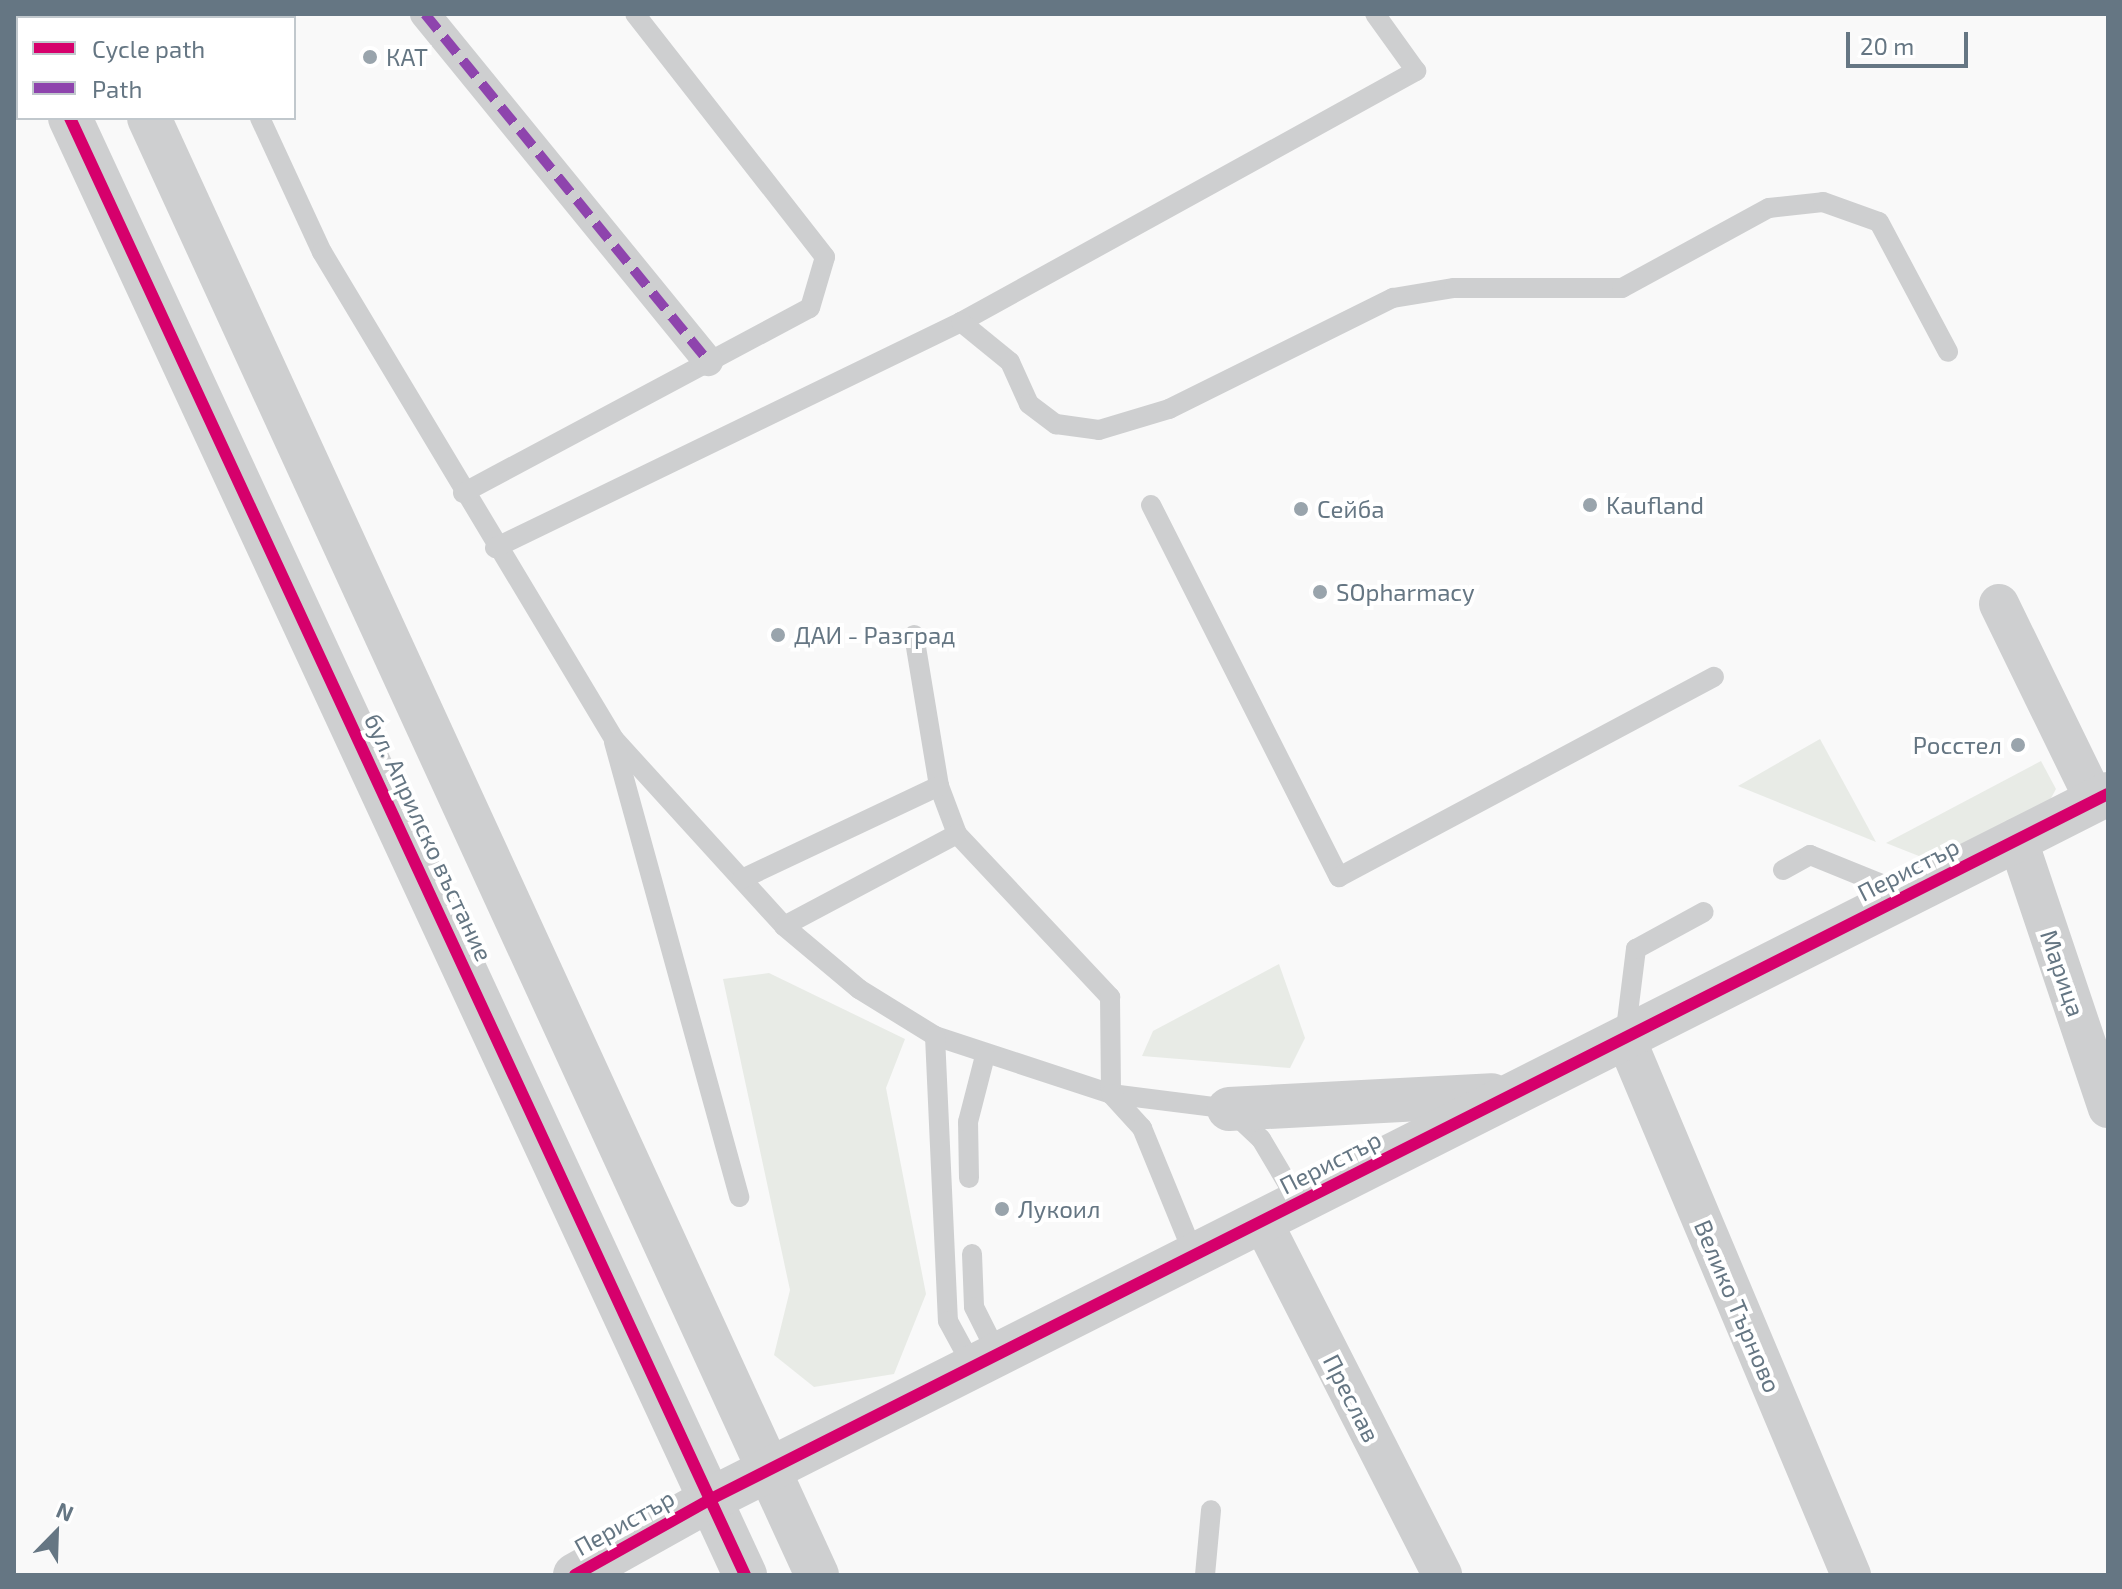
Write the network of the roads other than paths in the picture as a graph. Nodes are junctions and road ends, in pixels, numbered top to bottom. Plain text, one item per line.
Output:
1 (425, 14) edge
2 (635, 14) edge
3 (1375, 14) edge
4 (71, 120) edge
5 (150, 120) edge
6 (261, 120) edge
7 (961, 322) junction
8 (1948, 352) dead end
9 (708, 361) junction
10 (463, 493) junction
11 (1151, 505) dead end
12 (495, 548) junction
13 (1999, 604) dead end
14 (914, 635) dead end
15 (1714, 677) dead end
16 (614, 739) junction
17 (939, 786) junction
18 (2102, 798) edge
19 (957, 834) junction
20 (2017, 838) junction
21 (1783, 870) dead end
22 (742, 879) junction
23 (1906, 894) junction
24 (1704, 912) dead end
25 (784, 926) junction
26 (935, 1036) junction
27 (1625, 1037) junction
28 (985, 1056) junction
29 (1111, 1094) junction
30 (1511, 1094) junction
31 (2108, 1108) edge
32 (1229, 1109) junction
33 (969, 1178) dead end
34 (739, 1197) dead end
35 (1280, 1212) junction
36 (972, 1254) dead end
37 (1195, 1257) junction
38 (985, 1361) junction
39 (769, 1471) junction
40 (709, 1500) junction
41 (1211, 1510) dead end
42 (575, 1575) edge
43 (745, 1575) edge
44 (817, 1575) edge
45 (1205, 1575) edge
46 (1442, 1575) edge
47 (1851, 1575) edge

1 - 9 street
2 - 9 lane
3 - 7 lane
4 - 40 street, бул. Априлско въстание
5 - 39 street, бул. Априлско въстание
6 - 10 lane
7 - 8 lane
7 - 12 lane
9 - 10 lane
10 - 12 lane
11 - 15 lane
12 - 16 lane
13 - 18 street
14 - 17 lane
16 - 22 lane
16 - 34 lane
17 - 19 lane
17 - 22 lane
18 - 20 street, Перистър
19 - 25 lane
19 - 29 lane
20 - 23 street, Перистър
20 - 31 street, Марица
21 - 23 lane
22 - 25 lane
23 - 27 street, Перистър
24 - 27 lane
25 - 26 lane
26 - 28 lane
26 - 38 lane
27 - 30 street, Перистър
27 - 47 street, Велико Търново
28 - 29 lane
28 - 33 lane
29 - 32 lane
29 - 37 lane
30 - 32 street
30 - 35 street, Перистър
32 - 35 lane
35 - 37 street, Перистър
35 - 46 street, Преслав
36 - 38 lane
37 - 38 street, Перистър
38 - 39 street, Перистър
39 - 40 street, Перистър
39 - 44 street, бул. Априлско въстание
40 - 42 street, Перистър
40 - 43 street, бул. Априлско въстание
41 - 45 lane

